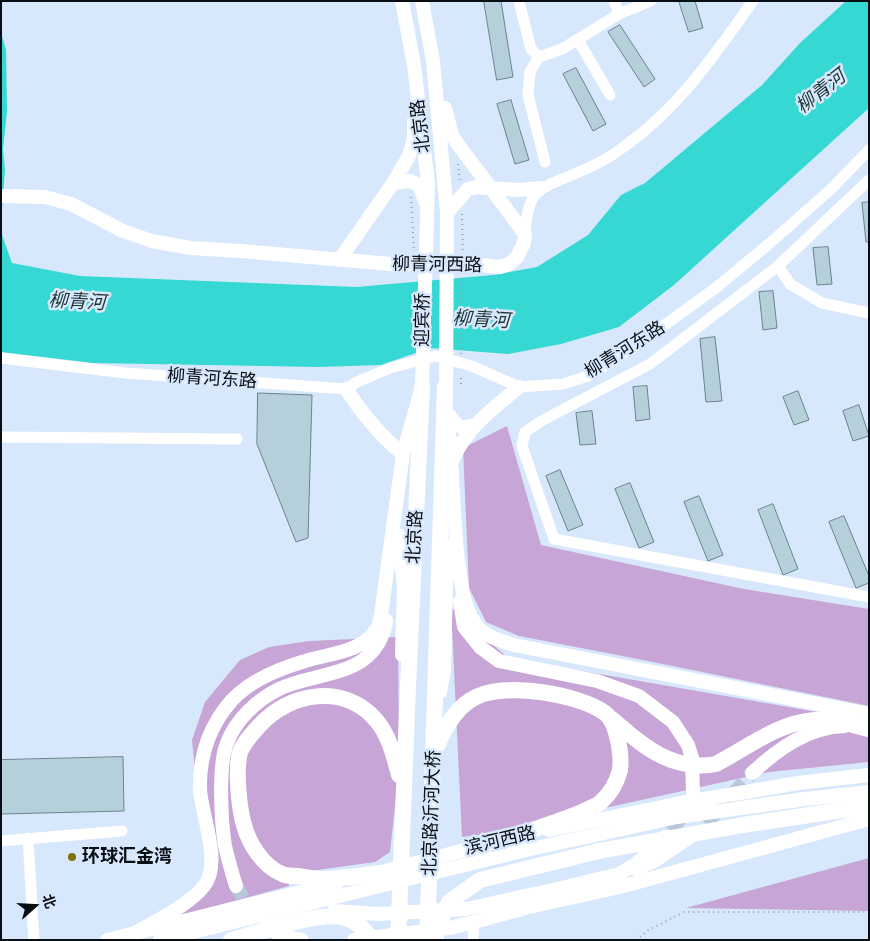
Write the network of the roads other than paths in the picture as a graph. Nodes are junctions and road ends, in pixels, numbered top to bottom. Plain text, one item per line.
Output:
1 (402, 1) edge
2 (422, 1) edge
3 (519, 1) edge
4 (614, 1) edge
5 (651, 1) edge
6 (753, 1) edge
7 (619, 14) junction
8 (578, 40) junction
9 (539, 56) junction
10 (433, 61) junction
11 (414, 65) junction
12 (610, 95) dead end
13 (869, 150) edge
14 (545, 162) dead end
15 (869, 180) edge
16 (393, 182) junction
17 (489, 188) junction
18 (541, 188) junction
19 (8, 196) edge
20 (427, 207) junction
21 (447, 213) junction
22 (525, 234) junction
23 (447, 250) joint
24 (419, 252) joint
25 (340, 259) junction
26 (778, 266) junction
27 (869, 313) edge
28 (1, 358) edge
29 (453, 386) junction
30 (422, 387) junction
31 (520, 387) junction
32 (346, 389) junction
33 (448, 414) junction
34 (478, 424) junction
35 (410, 427) junction
36 (1, 437) edge
37 (237, 439) dead end
38 (388, 440) junction
39 (403, 454) junction
40 (452, 461) junction
41 (396, 514) junction
42 (454, 526) junction
43 (388, 564) junction
44 (461, 583) junction
45 (869, 597) edge
46 (436, 686) joint
47 (408, 687) joint
48 (606, 714) junction
49 (869, 714) edge
50 (435, 722) junction
51 (406, 724) junction
52 (863, 727) edge
53 (434, 752) junction
54 (752, 773) tunnel mouth
55 (869, 774) edge
56 (404, 791) junction
57 (869, 792) edge
58 (869, 806) edge
59 (700, 808) junction
60 (869, 819) edge
61 (122, 831) dead end
62 (672, 831) tunnel mouth
63 (28, 838) junction
64 (505, 839) junction
65 (1, 841) edge
66 (380, 873) junction
67 (618, 874) junction
68 (236, 886) tunnel mouth
69 (281, 911) junction
70 (236, 914) junction
71 (262, 914) junction
72 (474, 922) junction
73 (136, 933) junction
74 (34, 940) edge
75 (107, 940) edge
76 (160, 940) edge
77 (231, 940) edge
78 (302, 940) edge
79 (354, 940) edge
80 (372, 940) edge
81 (398, 940) edge
82 (427, 940) edge
83 (435, 940) edge
84 (473, 940) edge

1 - 11 main road, 北京路
2 - 10 main road, 北京路
3 - 9 street
4 - 7 street
5 - 7 street
6 - 18 street
7 - 8 street
8 - 9 street
8 - 12 street
9 - 14 street
10 - 17 main road
10 - 21 main road, 北京路
11 - 16 main road
11 - 20 main road, 北京路
13 - 31 street, 柳青河东路
15 - 26 street
16 - 20 main road
16 - 25 main road
17 - 18 main road
17 - 21 main road
17 - 22 main road
18 - 22 street, 柳青河西路
19 - 25 main road, 柳青河西路
20 - 24 main road, 北京路
21 - 23 main road, 北京路
22 - 25 main road, 柳青河西路
23 - 29 main road, 迎宾桥
24 - 30 main road, 迎宾桥
26 - 27 street
26 - 45 street
28 - 32 street, 柳青河东路
29 - 33 main road, 迎宾桥
29 - 46 highway, 北京路
30 - 35 main road, 迎宾桥
30 - 47 highway, 北京路
31 - 32 street, 柳青河东路
31 - 34 main road
32 - 38 main road
33 - 34 main road
33 - 40 main road, 迎宾桥
34 - 40 main road
35 - 38 main road
35 - 39 main road, 迎宾桥
36 - 37 street
38 - 39 main road
39 - 41 main road, 迎宾桥
40 - 42 main road, 迎宾桥
41 - 43 main road
41 - 51 main road
42 - 44 main road
42 - 50 main road
43 - 68 main road
43 - 73 main road
44 - 49 main road
44 - 59 main road
46 - 50 highway, 北京路沂河大桥
47 - 51 highway, 北京路沂河大桥
48 - 52 highway
48 - 53 highway
48 - 64 highway
50 - 53 highway, 北京路沂河大桥
51 - 56 highway, 北京路沂河大桥
52 - 54 main road
53 - 82 highway, 北京路沂河大桥
55 - 59 main road, 滨河西路
56 - 66 highway
56 - 81 highway, 北京路沂河大桥
57 - 59 main road, 滨河西路
58 - 83 highway
59 - 64 main road, 滨河西路
59 - 67 main road
59 - 69 main road, 滨河西路
60 - 72 main road
61 - 63 street
62 - 67 main road
63 - 65 street
63 - 74 street
64 - 66 main road, 滨河西路
66 - 71 main road, 滨河西路
67 - 69 main road
69 - 71 main road, 滨河西路
70 - 71 main road, 滨河西路
70 - 73 main road, 滨河西路
70 - 76 main road, 滨河西路
71 - 78 main road
72 - 79 main road
72 - 84 street
73 - 75 main road, 滨河西路
77 - 80 highway

